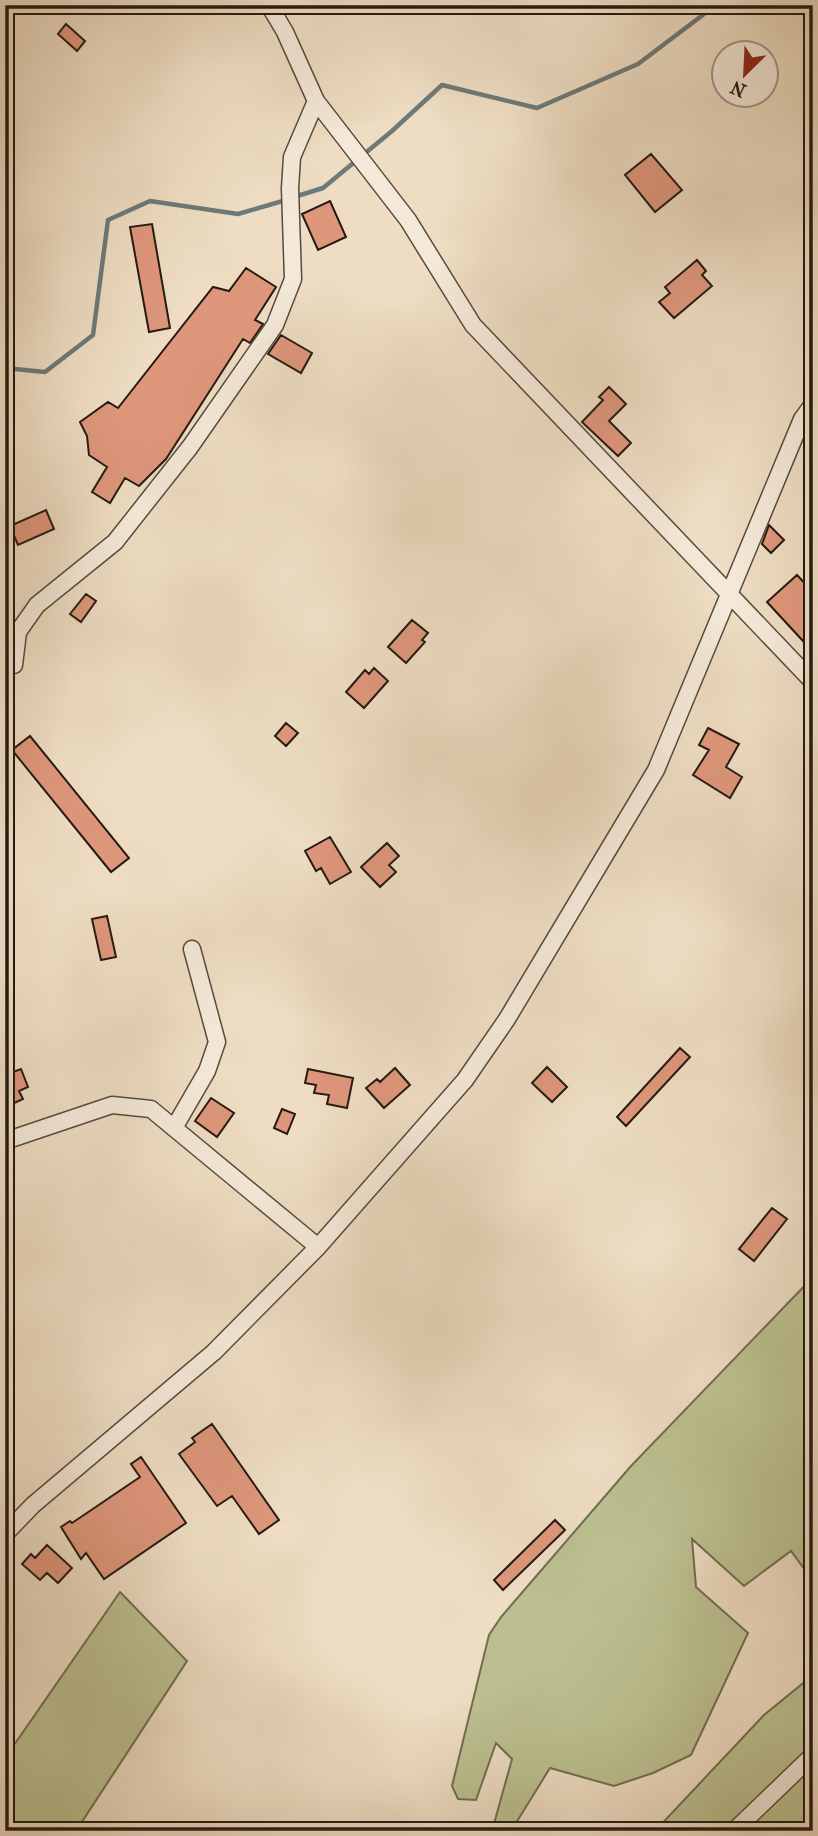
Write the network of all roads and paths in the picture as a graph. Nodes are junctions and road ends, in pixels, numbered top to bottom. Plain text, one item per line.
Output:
1 (269, 5) edge
2 (316, 101) junction
3 (813, 404) edge
4 (728, 594) junction
5 (14, 665) dead end
6 (813, 682) edge
7 (192, 949) dead end
8 (174, 1128) junction
9 (5, 1141) edge
10 (318, 1247) junction
11 (5, 1534) edge
12 (813, 1755) edge
13 (734, 1831) edge

1 - 2 street
2 - 4 street
2 - 5 street
3 - 4 street
4 - 6 street
4 - 10 street
7 - 8 street
8 - 9 street
8 - 10 street
10 - 11 street
12 - 13 street

